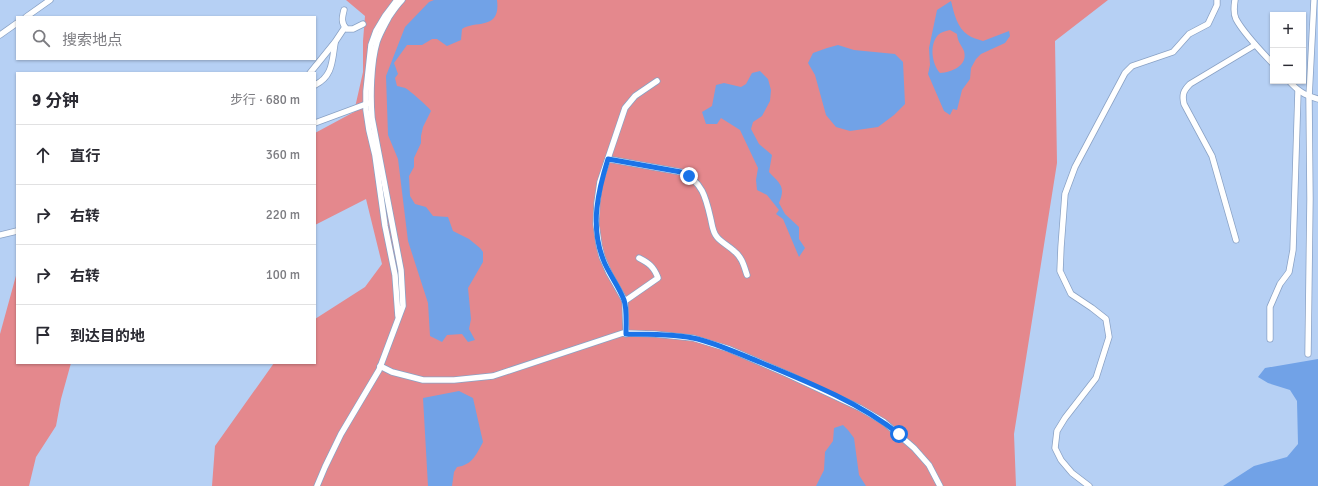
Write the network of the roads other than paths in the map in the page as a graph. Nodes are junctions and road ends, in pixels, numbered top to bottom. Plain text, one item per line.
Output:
1 (50, 0) edge
2 (396, 0) edge
3 (402, 0) edge
4 (1217, 0) edge
5 (1235, 0) edge
6 (1314, 0) edge
7 (344, 10) dead end
8 (27, 16) edge
9 (16, 24) edge
10 (363, 24) dead end
11 (345, 27) junction
12 (0, 35) edge
13 (335, 42) junction
14 (1255, 45) junction
15 (1270, 61) edge
16 (311, 72) edge
17 (656, 82) dead end
18 (316, 84) edge
19 (1292, 84) edge
20 (1298, 91) junction
21 (1309, 97) junction
22 (1318, 99) edge
23 (368, 103) junction
24 (316, 123) edge
25 (608, 159) junction
26 (16, 232) edge
27 (0, 235) edge
28 (1236, 240) dead end
29 (639, 258) dead end
30 (747, 275) dead end
31 (625, 301) junction
32 (626, 334) junction
33 (1270, 339) dead end
34 (1308, 354) dead end
35 (380, 366) junction
36 (317, 486) edge
37 (940, 486) edge
38 (1089, 486) edge

1 - 8 street
2 - 23 street
3 - 23 street
4 - 38 street
5 - 14 street
6 - 21 street
7 - 11 street
9 - 12 street
10 - 11 street
11 - 13 street
13 - 16 street
13 - 18 street
14 - 15 street
14 - 28 street
17 - 25 street
19 - 20 street
20 - 21 street
20 - 33 street
21 - 22 street
21 - 34 street
23 - 24 street
23 - 35 street
25 - 30 street
25 - 31 street
26 - 27 street
29 - 31 street
31 - 32 street
32 - 35 street
32 - 37 street
35 - 36 street

